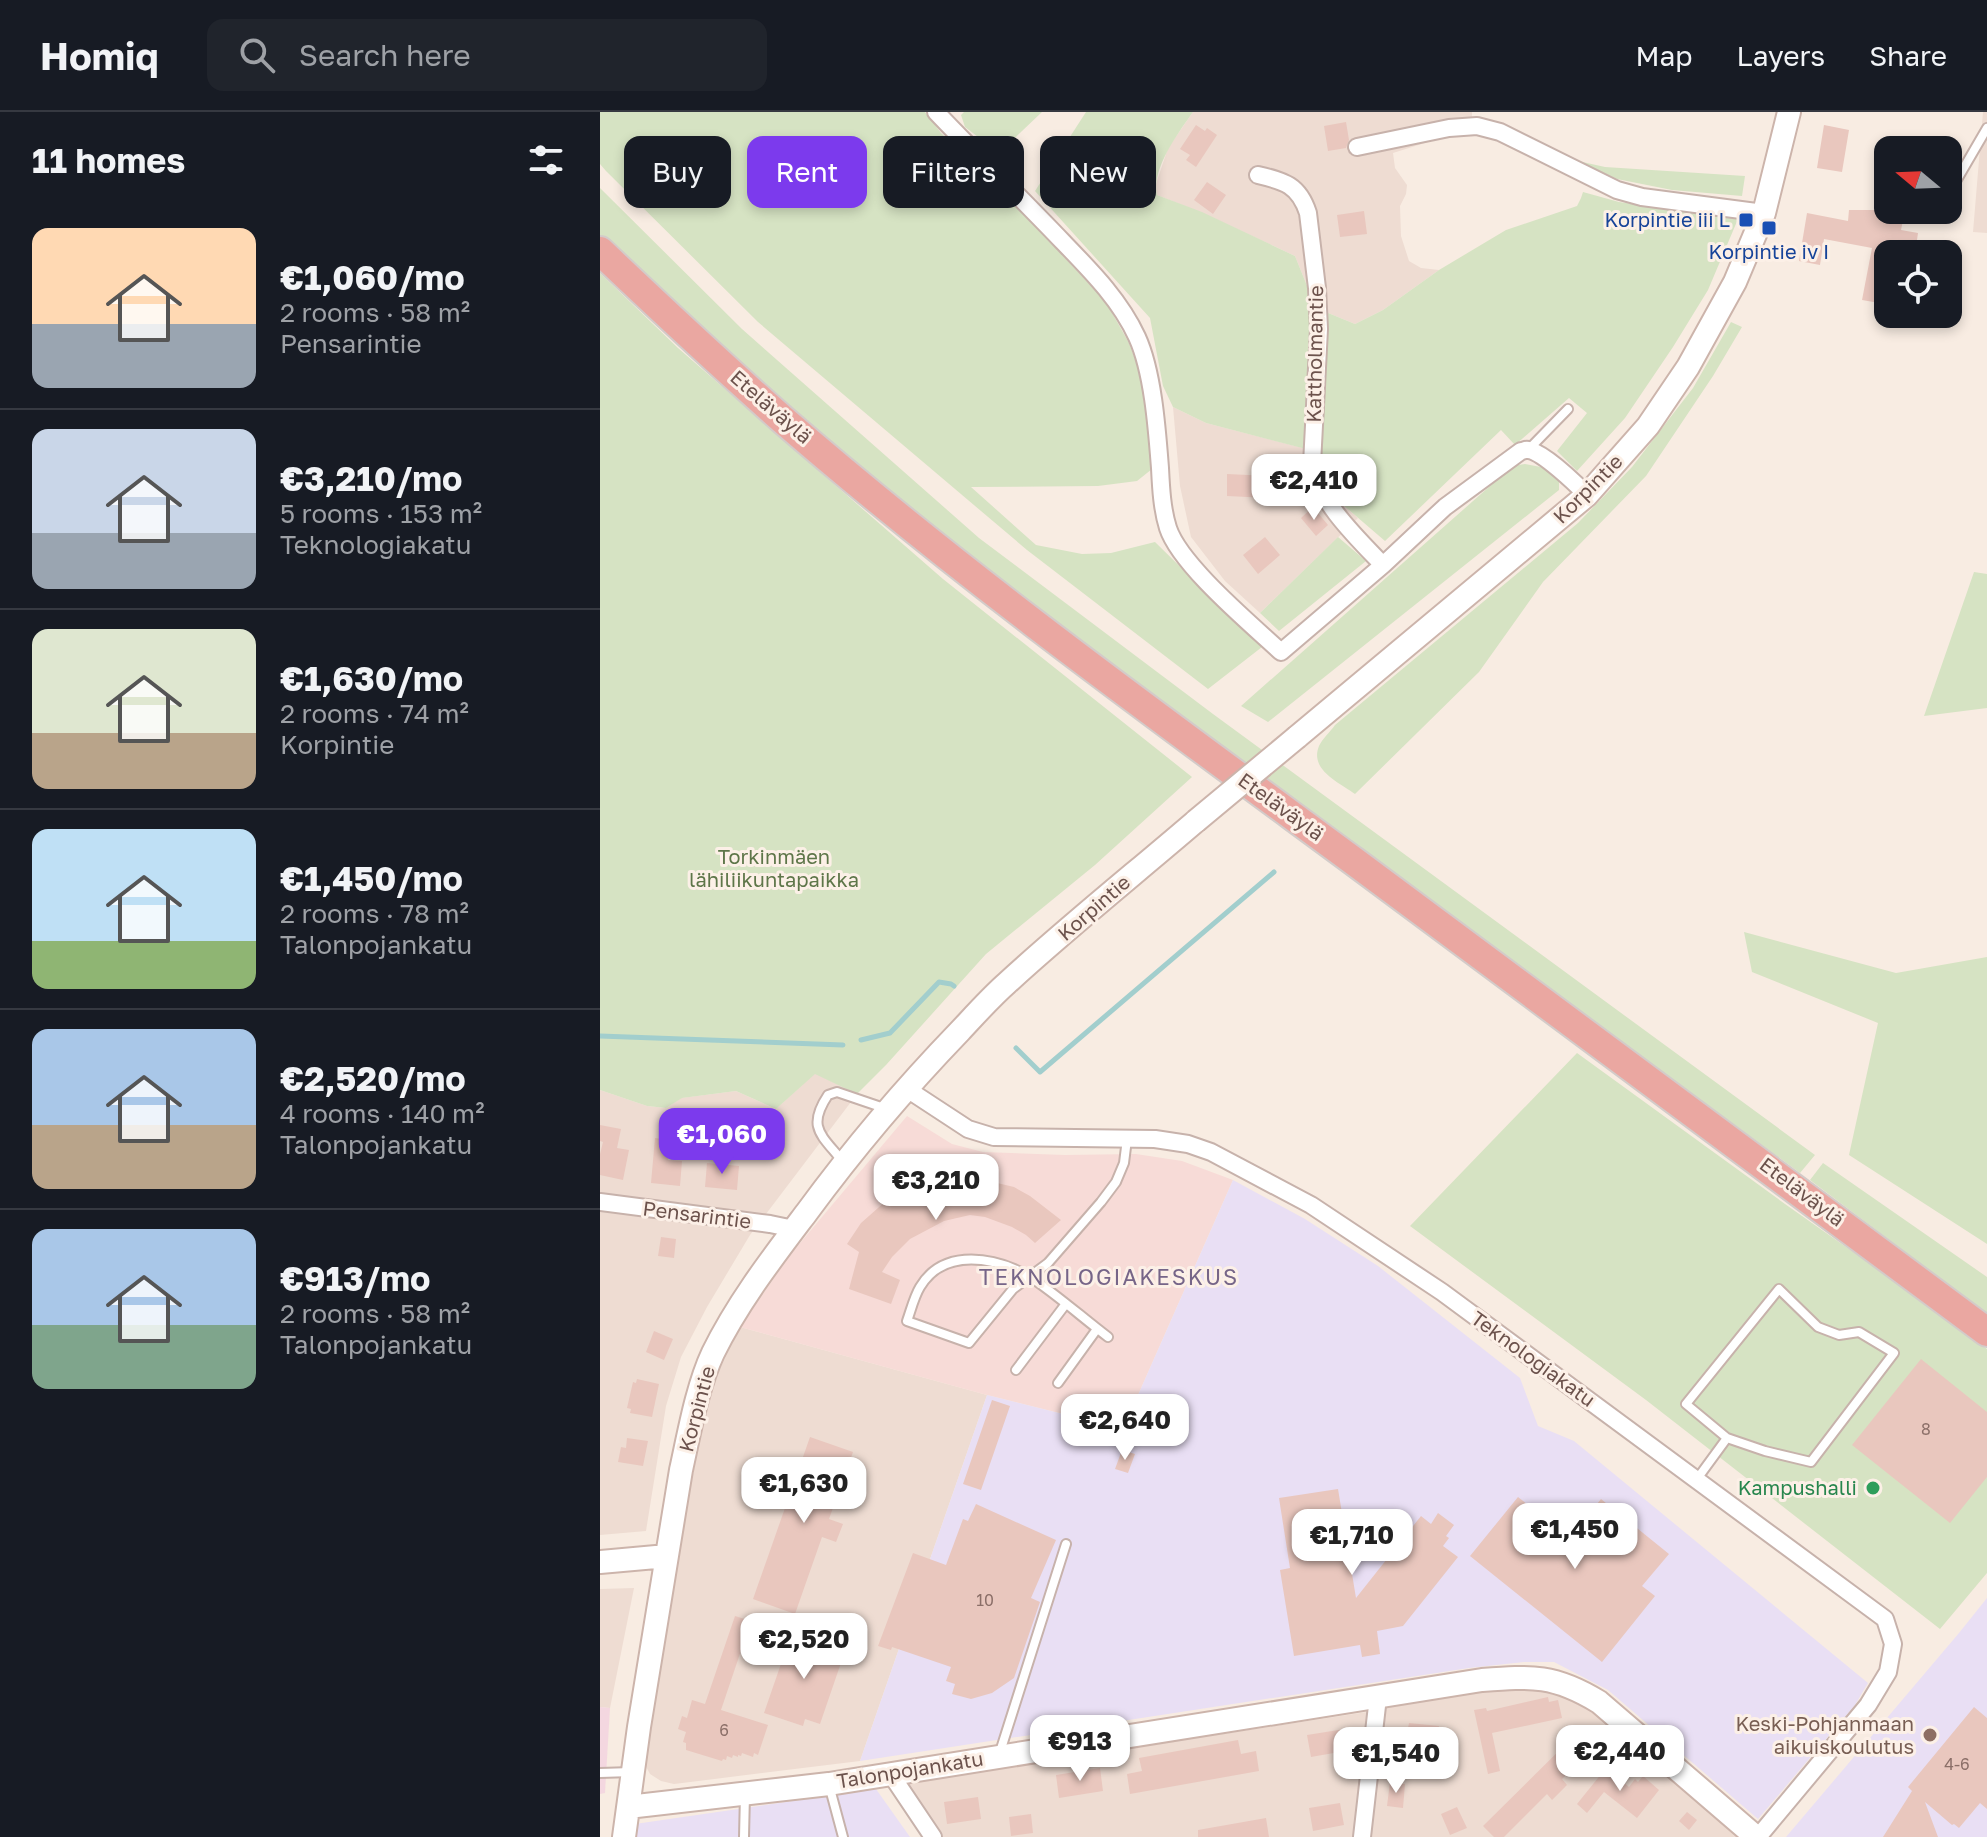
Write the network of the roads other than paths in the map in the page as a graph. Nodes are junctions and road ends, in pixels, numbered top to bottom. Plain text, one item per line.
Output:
1 (936, 112) edge
2 (1789, 112) edge
3 (1987, 128) edge
4 (1357, 147) dead end
5 (1962, 171) edge
6 (1258, 175) dead end
7 (1764, 213) junction
8 (600, 251) edge
9 (1568, 409) dead end
10 (1528, 450) junction
11 (1587, 495) junction
12 (1383, 565) junction
13 (907, 1089) junction
14 (889, 1110) junction
15 (1127, 1139) junction
16 (844, 1163) junction
17 (600, 1202) edge
18 (794, 1229) junction
19 (1029, 1277) junction
20 (1065, 1305) junction
21 (1097, 1329) junction
22 (1987, 1332) edge
23 (1108, 1337) dead end
24 (1016, 1370) dead end
25 (1058, 1383) dead end
26 (1727, 1438) junction
27 (1696, 1480) junction
28 (1066, 1544) dead end
29 (667, 1556) junction
30 (600, 1562) edge
31 (1378, 1697) junction
32 (999, 1756) junction
33 (633, 1772) junction
34 (600, 1773) edge
35 (890, 1773) junction
36 (829, 1784) junction
37 (745, 1793) junction
38 (628, 1807) junction
39 (624, 1837) edge
40 (744, 1837) edge
41 (843, 1837) edge
42 (933, 1837) edge
43 (1362, 1837) edge
44 (1757, 1837) edge

1 - 12 street
2 - 7 street, Korpintie
3 - 5 lane
4 - 7 street
6 - 12 street, Kattholmantie
7 - 11 street, Korpintie
8 - 22 highway, Eteläväylä
9 - 10 lane
10 - 11 street
10 - 12 street
11 - 13 street, Korpintie, bridge
13 - 14 street, Korpintie
13 - 15 street, Teknologiakatu
14 - 16 street, Korpintie
14 - 16 lane
15 - 19 lane
15 - 27 street, Teknologiakatu
16 - 18 street, Korpintie
17 - 18 street, Pensarintie
18 - 29 street, Korpintie
19 - 19 lane
19 - 20 lane
20 - 21 lane
20 - 24 lane
21 - 23 lane
21 - 25 lane
26 - 26 lane
26 - 27 lane
27 - 44 street, Teknologiakatu
28 - 32 lane
29 - 30 street
29 - 33 street, Korpintie
31 - 32 street, Talonpojankatu
31 - 43 street
31 - 44 street, Talonpojankatu
32 - 35 street, Talonpojankatu
33 - 34 lane
33 - 38 street, Korpintie
35 - 36 street, Talonpojankatu
35 - 42 street
36 - 37 street, Talonpojankatu
36 - 41 lane
37 - 38 street, Talonpojankatu
37 - 40 lane
38 - 39 street, Korpintie

